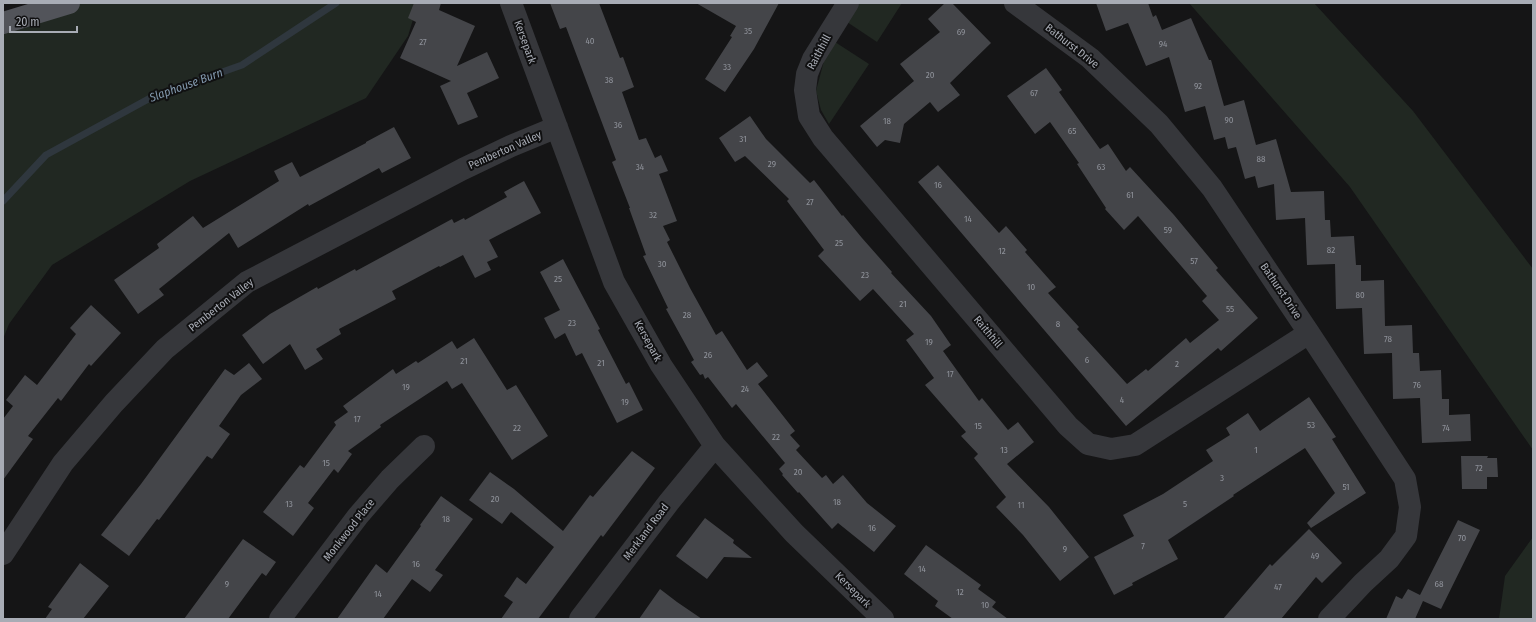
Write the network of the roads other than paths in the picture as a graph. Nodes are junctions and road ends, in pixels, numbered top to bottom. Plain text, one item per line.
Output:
1 (69, 3) edge
2 (511, 3) edge
3 (848, 3) edge
4 (1015, 3) edge
5 (3, 23) edge
6 (557, 127) junction
7 (1309, 332) junction
8 (424, 446) dead end
9 (715, 446) junction
10 (3, 554) edge
11 (878, 618) edge
12 (280, 619) edge
13 (580, 619) edge
14 (1329, 619) edge

1 - 5 main road
2 - 6 street, Kersepark
3 - 7 street, Raithhill
4 - 7 street, Bathurst Drive
6 - 9 street, Kersepark
6 - 10 street, Pemberton Valley
7 - 14 street, Bathurst Drive
8 - 12 street, Monkwood Place
9 - 11 street, Kersepark
9 - 13 street, Merkland Road

